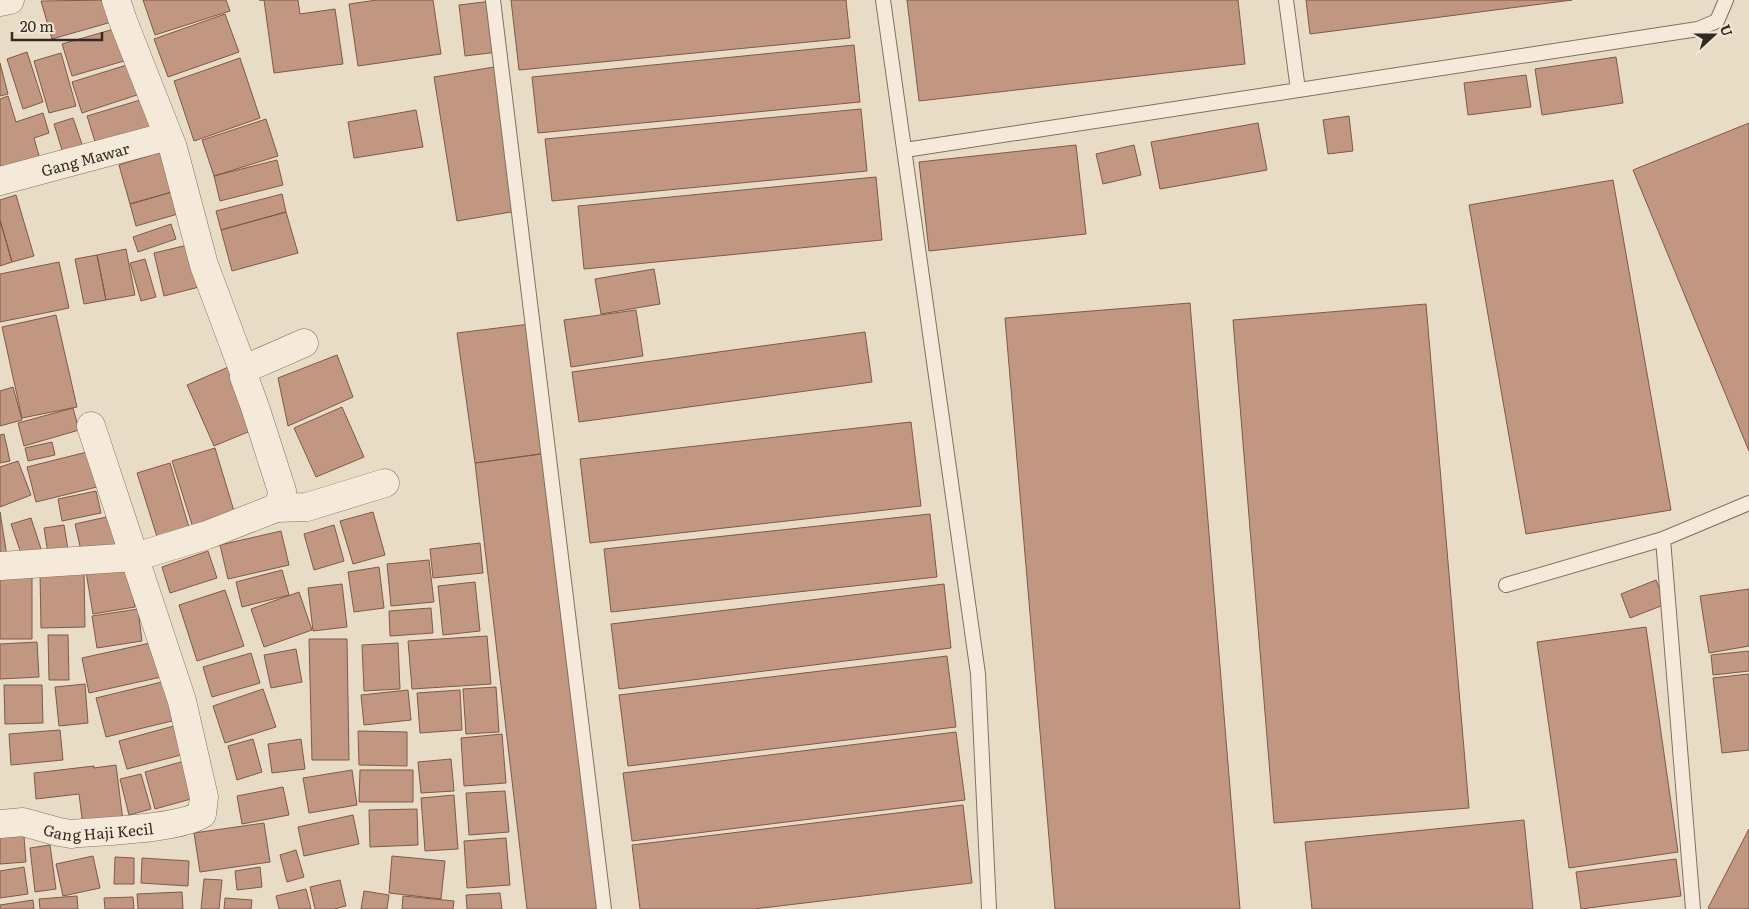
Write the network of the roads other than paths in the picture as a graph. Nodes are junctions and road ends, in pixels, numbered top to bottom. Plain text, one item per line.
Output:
1 (10, 0) edge
2 (116, 0) edge
3 (493, 0) edge
4 (883, 0) edge
5 (1286, 0) edge
6 (1726, 0) edge
7 (0, 2) edge
8 (1298, 90) junction
9 (168, 136) junction
10 (905, 150) junction
11 (0, 181) edge
12 (304, 342) dead end
13 (244, 372) junction
14 (91, 426) dead end
15 (385, 483) dead end
16 (1749, 503) edge
17 (276, 508) junction
18 (1663, 539) junction
19 (136, 557) junction
20 (0, 566) edge
21 (1506, 585) dead end
22 (0, 824) edge
23 (604, 909) edge
24 (990, 909) edge
25 (1693, 909) edge

1 - 7 street
2 - 9 street
3 - 23 lane
4 - 10 lane
5 - 8 lane
6 - 8 lane
8 - 10 lane
9 - 11 street, Gang Mawar
9 - 13 street
10 - 24 lane
12 - 13 street
13 - 17 street
14 - 19 street
15 - 17 street
16 - 18 lane
17 - 19 street
18 - 21 lane
18 - 25 lane
19 - 20 street
19 - 22 street, Gang Haji Kecil

